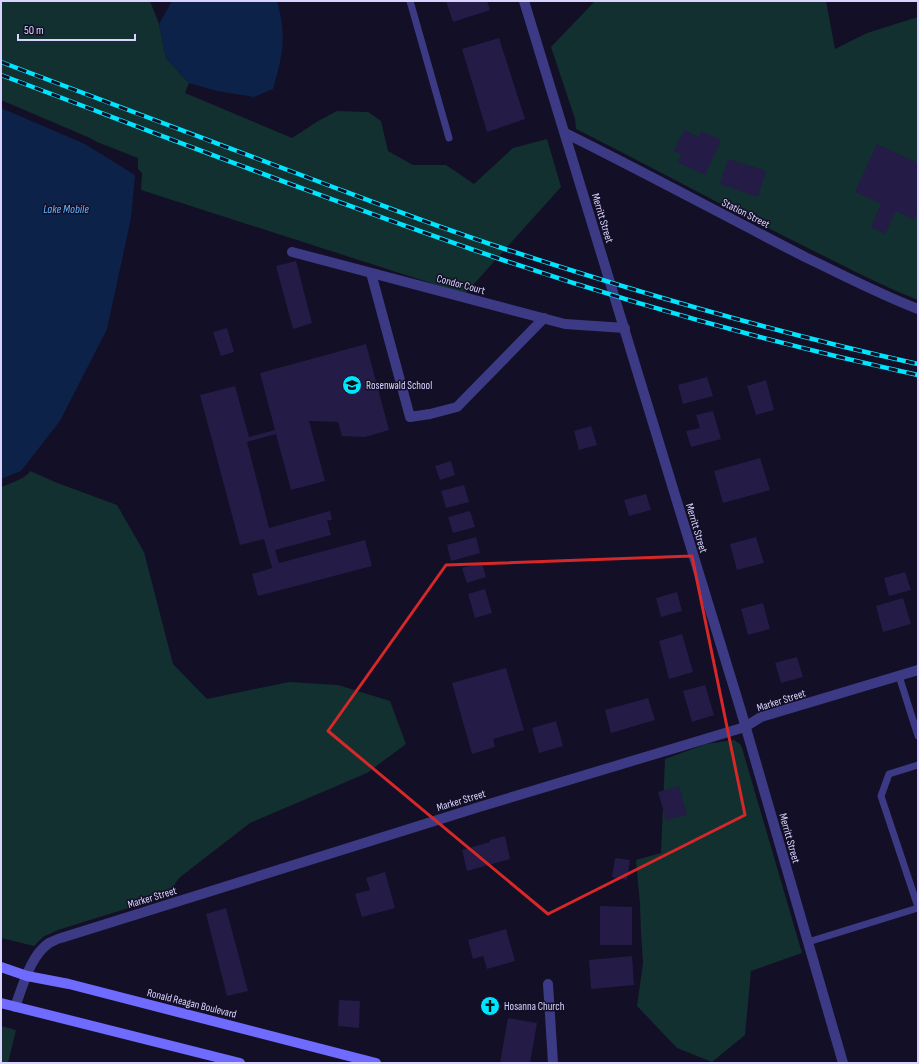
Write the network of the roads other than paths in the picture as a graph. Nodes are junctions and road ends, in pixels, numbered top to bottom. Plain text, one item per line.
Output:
1 (410, 1) edge
2 (524, 1) edge
3 (565, 133) junction
4 (450, 138) dead end
5 (292, 252) dead end
6 (371, 273) junction
7 (918, 309) edge
8 (544, 318) junction
9 (625, 328) junction
10 (918, 670) edge
11 (899, 676) junction
12 (745, 727) junction
13 (918, 736) edge
14 (918, 765) edge
15 (918, 907) edge
16 (808, 942) junction
17 (1, 967) edge
18 (27, 976) junction
19 (548, 984) dead end
20 (1, 1003) edge
21 (15, 1007) junction
22 (240, 1063) edge
23 (376, 1063) edge
24 (553, 1063) edge
25 (843, 1063) edge

1 - 4 lane
2 - 3 street, Merritt Street
3 - 7 street, Station Street
3 - 9 street, Merritt Street
5 - 6 street, Condor Court
6 - 8 street, Condor Court
6 - 8 street
8 - 9 street, Condor Court
9 - 12 street, Merritt Street
10 - 11 street, Marker Street
11 - 12 street, Marker Street
11 - 13 lane
12 - 16 street, Merritt Street
12 - 18 street, Marker Street
14 - 15 lane
15 - 16 lane
16 - 25 street, Merritt Street
17 - 18 main road, Ronald Reagan Boulevard
18 - 21 street, Marker Street
18 - 23 main road, Ronald Reagan Boulevard
19 - 24 street
20 - 21 main road
21 - 22 main road

